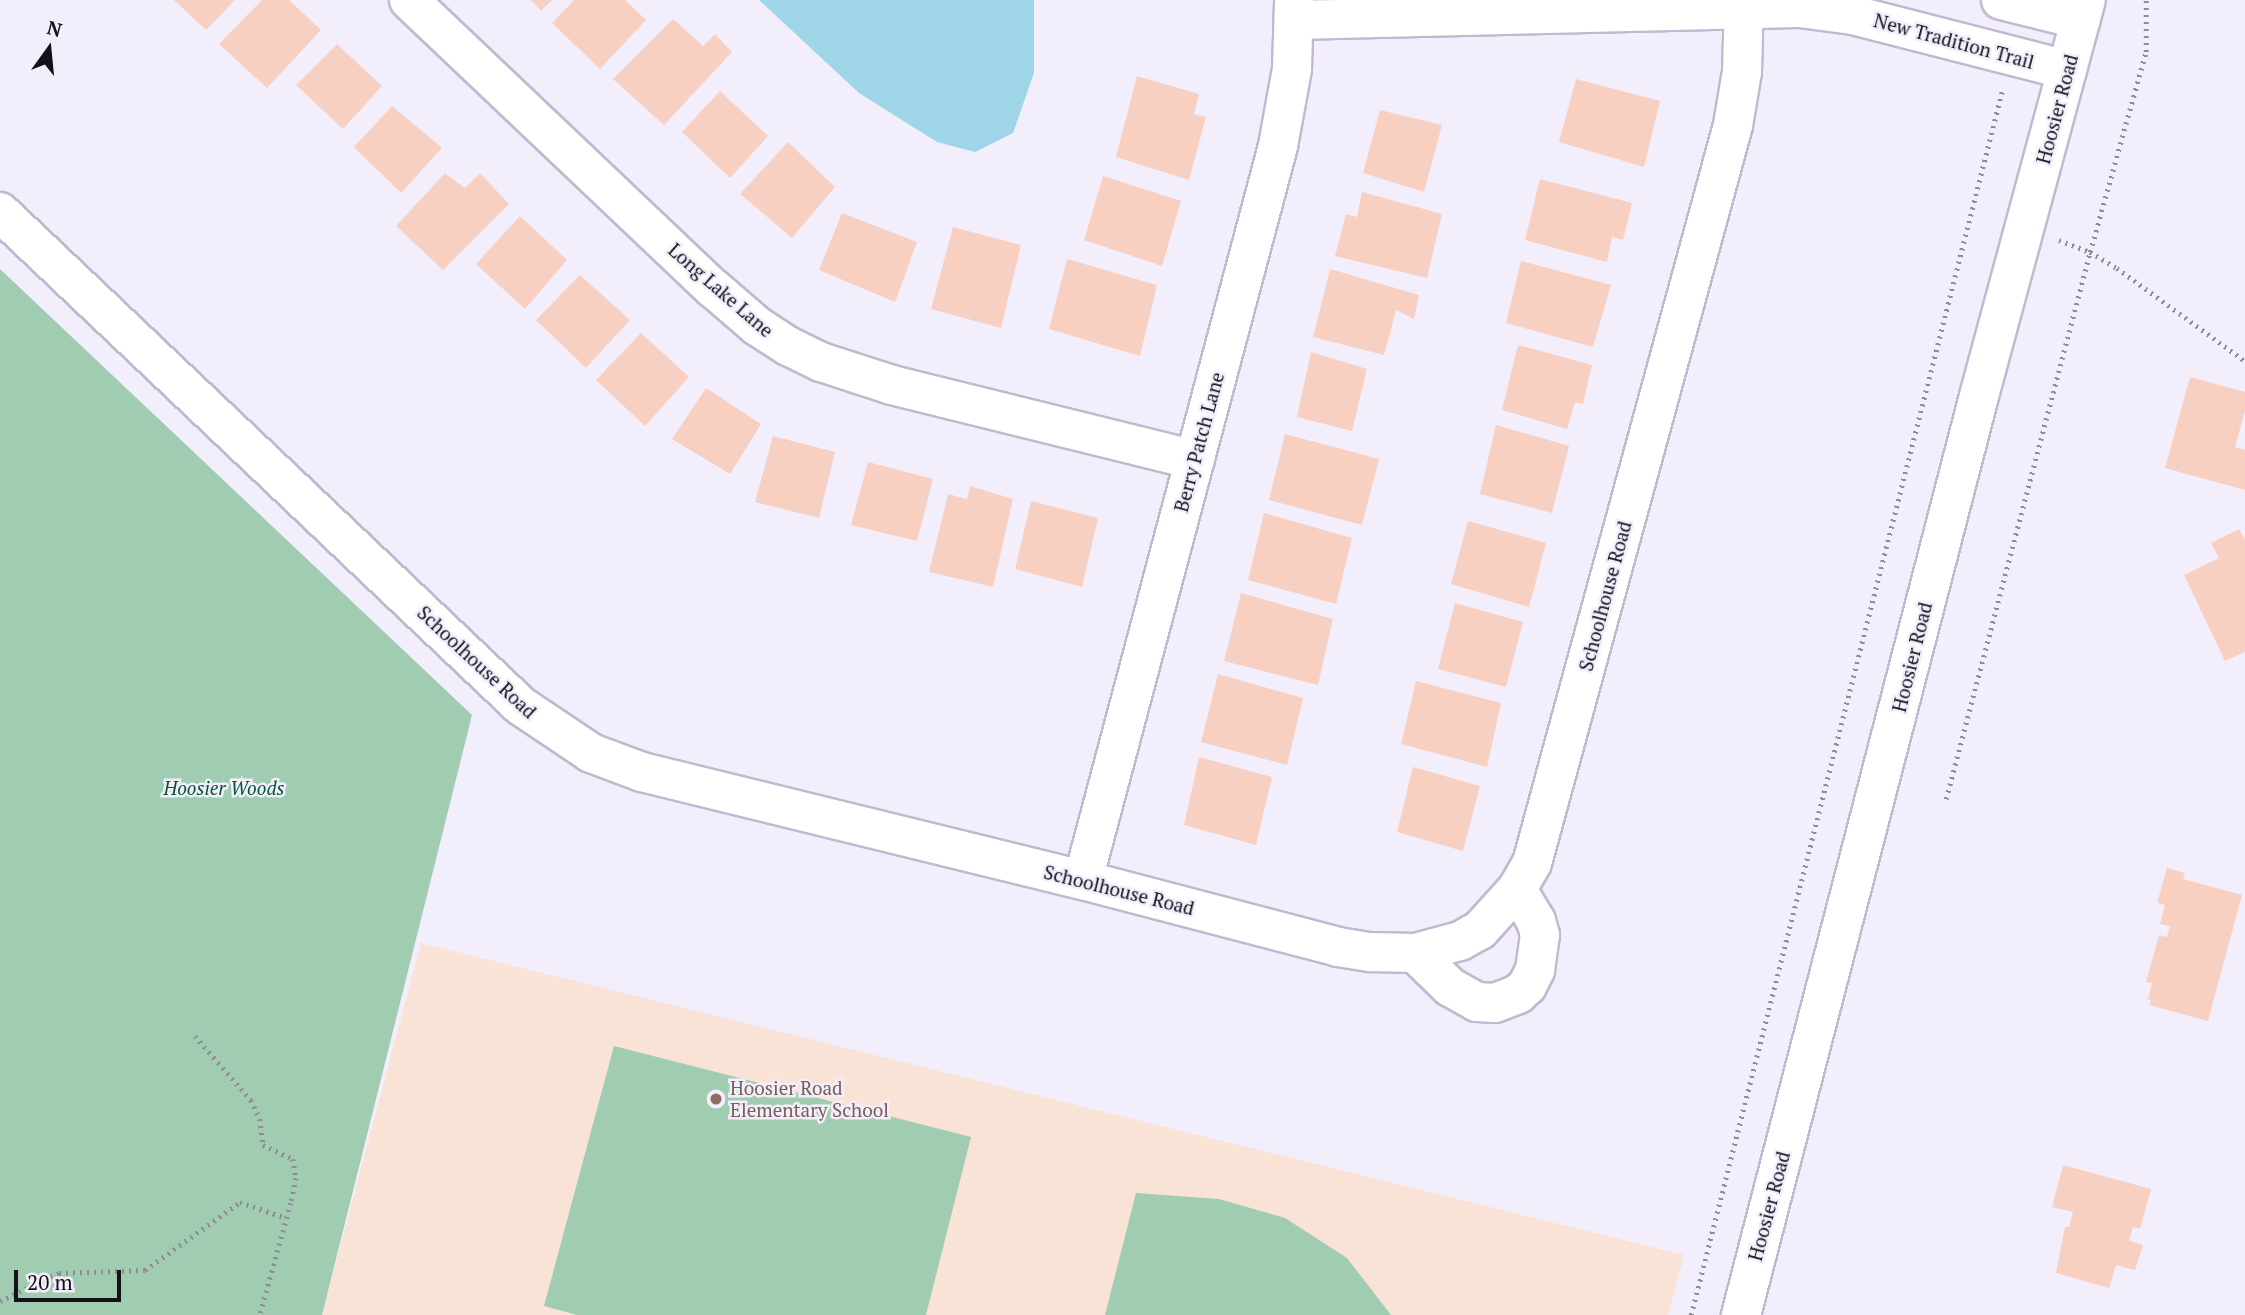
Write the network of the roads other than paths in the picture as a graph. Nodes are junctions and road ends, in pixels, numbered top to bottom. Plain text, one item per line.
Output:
1 (409, 0) edge
2 (2001, 0) edge
3 (1744, 4) edge
4 (1295, 10) edge
5 (2083, 10) edge
6 (2067, 70) junction
7 (0, 212) edge
8 (1195, 460) junction
9 (1083, 880) junction
10 (1517, 890) junction
11 (1415, 953) junction
12 (1741, 1315) edge

1 - 8 street, Long Lake Lane
2 - 5 street
3 - 4 street, New Tradition Trail
3 - 6 street, New Tradition Trail
3 - 10 street, Schoolhouse Road
4 - 8 street, Berry Patch Lane
5 - 6 street, Hoosier Road
6 - 12 street, Hoosier Road
7 - 9 street, Schoolhouse Road
8 - 9 street, Berry Patch Lane
9 - 11 street, Schoolhouse Road
10 - 11 street, Schoolhouse Road
10 - 11 street

